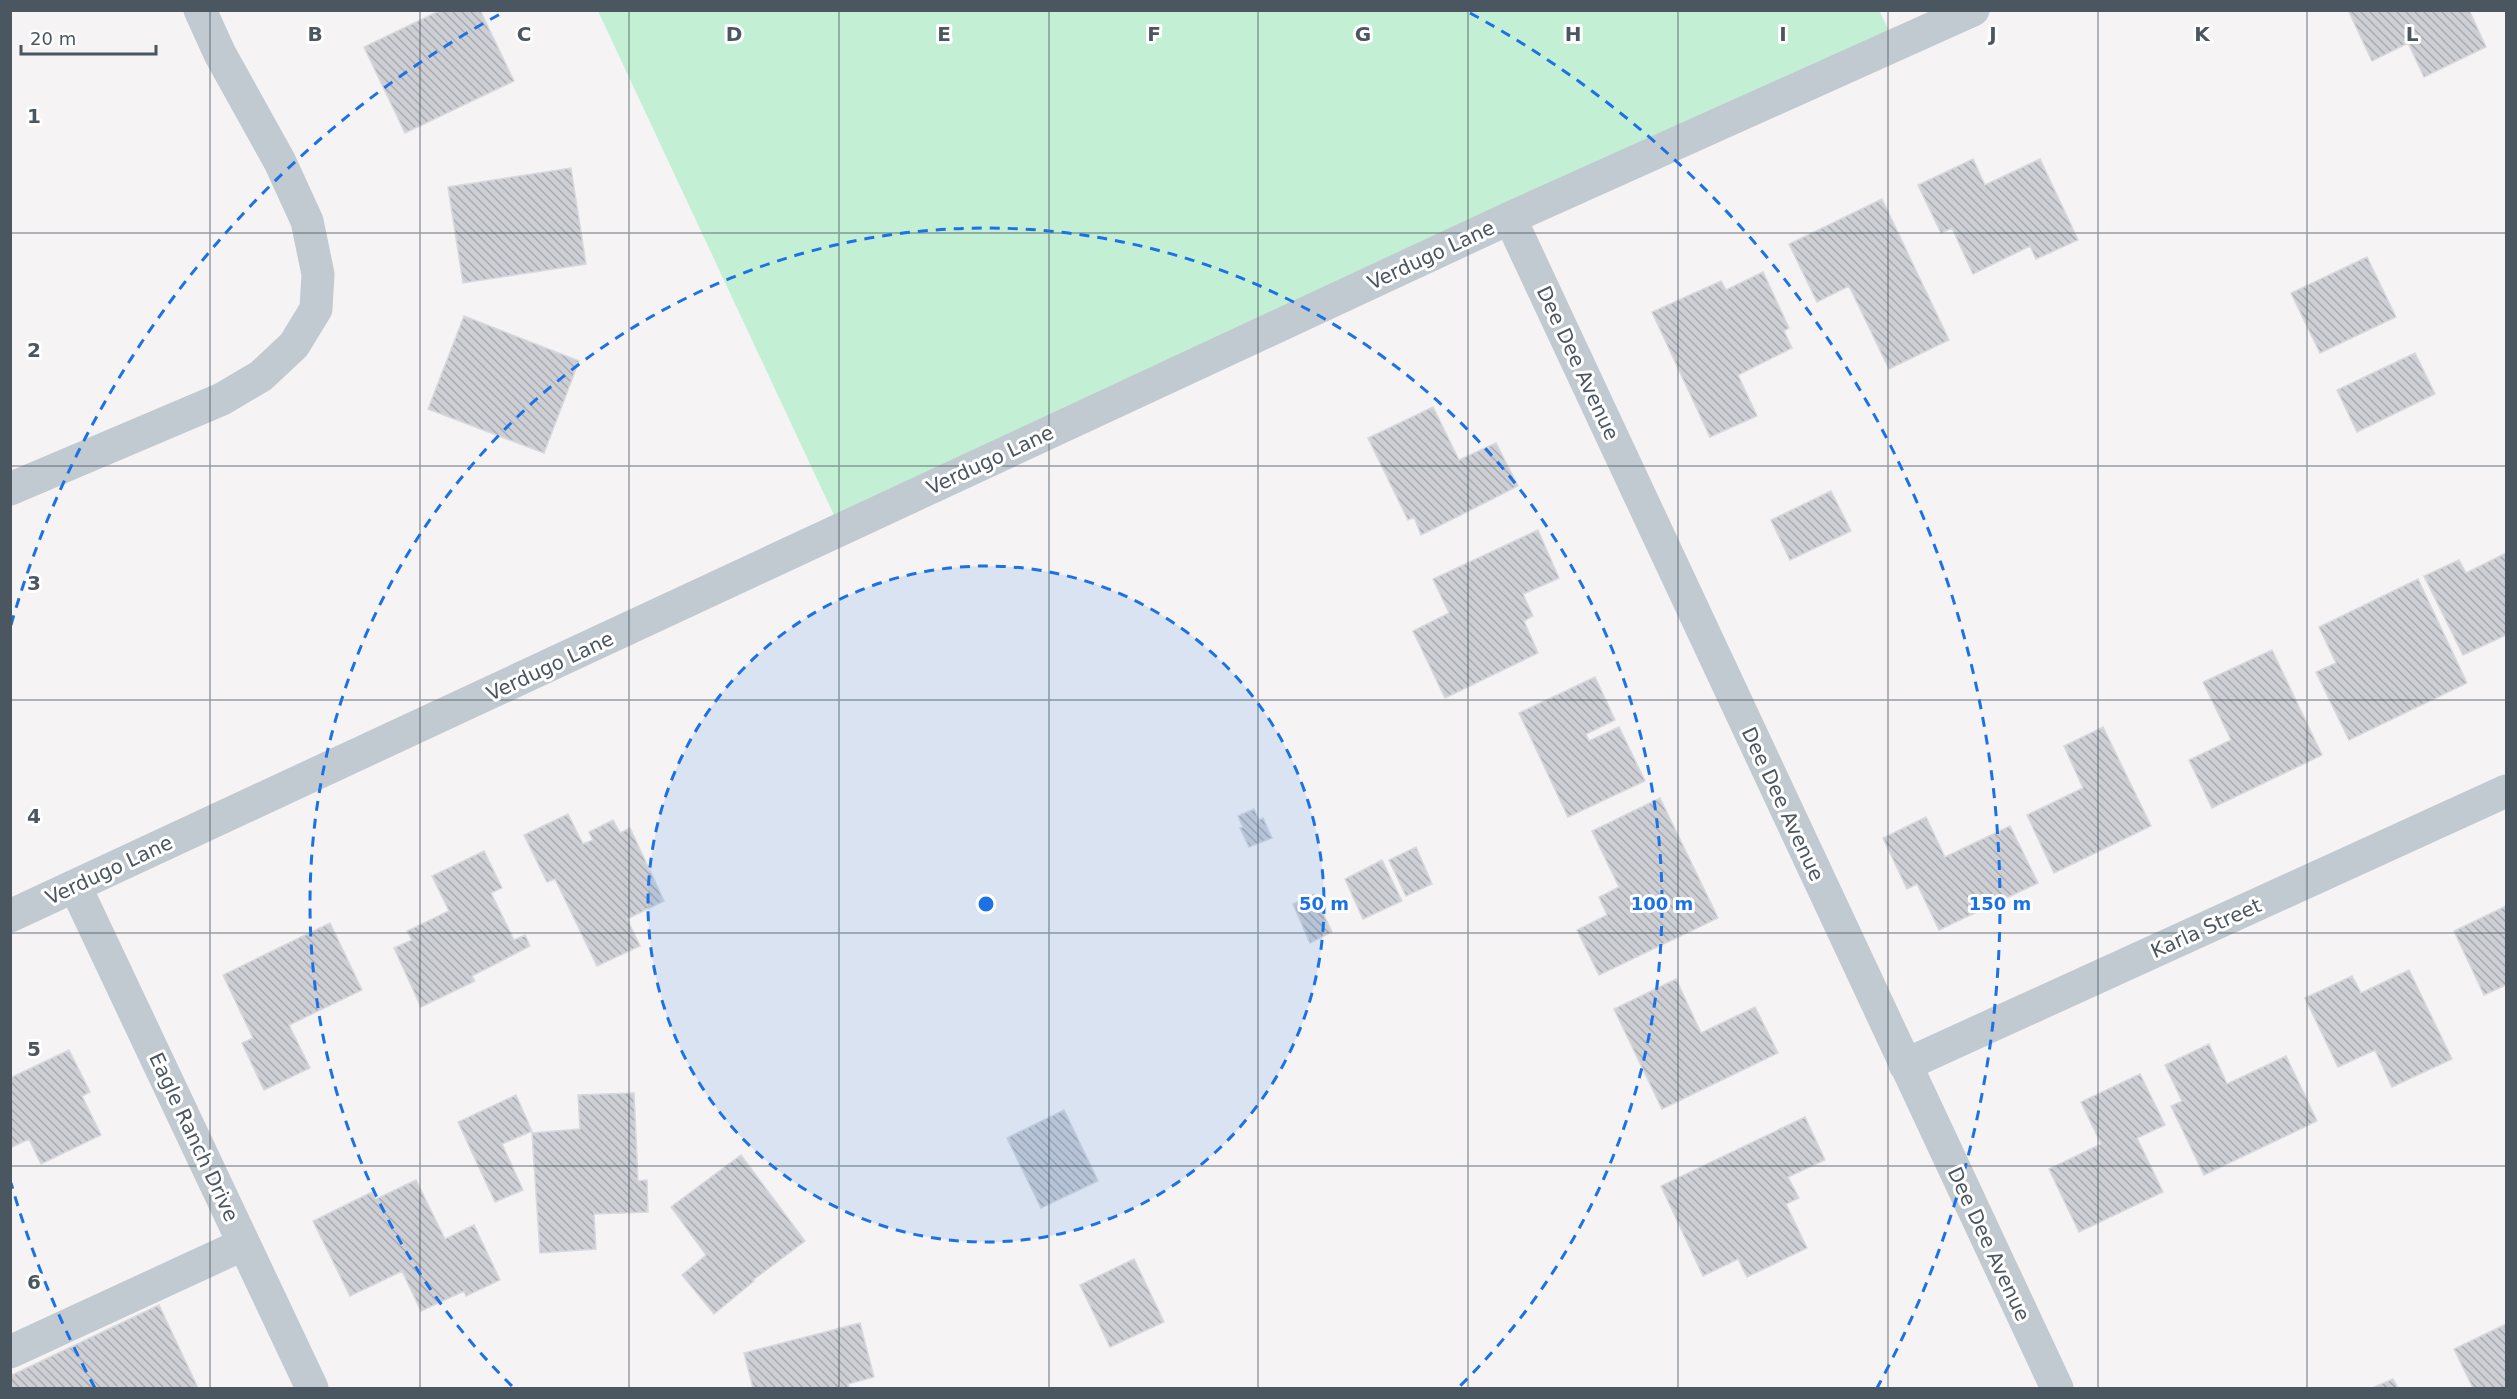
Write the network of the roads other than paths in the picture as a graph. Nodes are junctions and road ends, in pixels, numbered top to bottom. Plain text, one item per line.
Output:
1 (200, 10) edge
2 (1972, 10) edge
3 (1510, 218) junction
4 (10, 489) edge
5 (2506, 791) edge
6 (75, 886) junction
7 (10, 916) edge
8 (1905, 1065) junction
9 (244, 1244) junction
10 (10, 1352) edge
11 (312, 1389) edge
12 (2057, 1389) edge

1 - 4 street
2 - 3 street, Verdugo Lane
3 - 6 street, Verdugo Lane
3 - 8 street, Dee Dee Avenue
5 - 8 street, Karla Street
6 - 7 street, Verdugo Lane
6 - 9 street, Eagle Ranch Drive
8 - 12 street, Dee Dee Avenue
9 - 10 street
9 - 11 street, Eagle Ranch Drive

